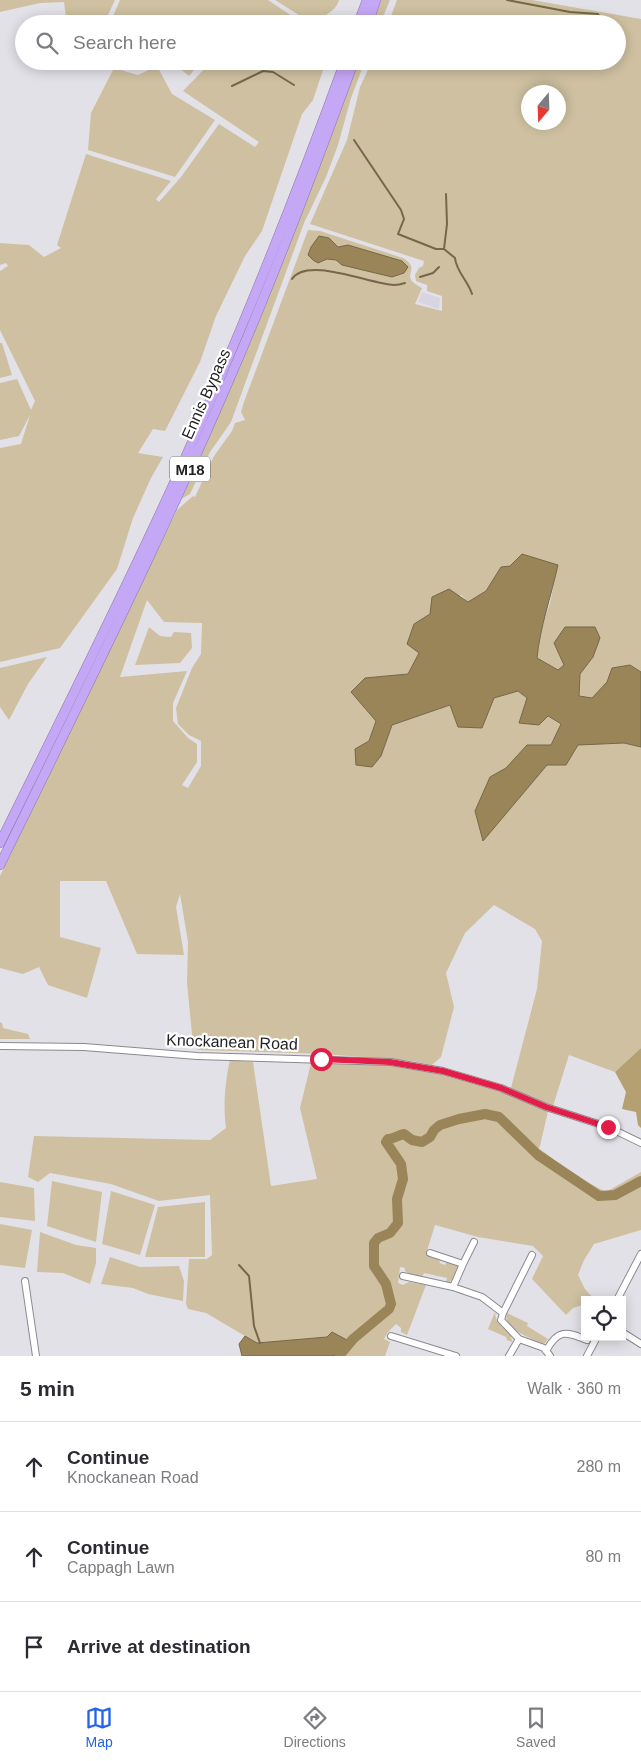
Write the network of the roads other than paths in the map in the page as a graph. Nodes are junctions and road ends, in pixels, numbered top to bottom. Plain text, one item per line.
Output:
1 (367, 0) edge
2 (376, 0) edge
3 (361, 15) edge
4 (371, 15) edge
5 (342, 70) edge
6 (351, 70) edge
7 (0, 843) edge
8 (0, 865) edge
9 (0, 1046) edge
10 (641, 1142) edge
11 (474, 1242) dead end
12 (430, 1253) dead end
13 (641, 1254) edge
14 (532, 1255) dead end
15 (463, 1264) junction
16 (403, 1276) dead end
17 (25, 1281) dead end
18 (453, 1287) junction
19 (620, 1296) edge
20 (503, 1313) junction
21 (626, 1335) edge
22 (391, 1336) dead end
23 (581, 1337) edge
24 (519, 1339) junction
25 (596, 1341) edge
26 (641, 1344) edge
27 (548, 1353) edge
28 (36, 1356) edge
29 (456, 1356) edge
30 (509, 1356) edge
31 (587, 1356) edge

1 - 3 highway
2 - 4 highway
5 - 7 highway, Ennis Bypass / M18
6 - 8 highway, Ennis Bypass / M18
9 - 10 street, Knockanean Road
11 - 15 street
12 - 15 street
13 - 19 street
14 - 20 street
15 - 18 street
16 - 18 street
17 - 28 street
18 - 20 street
20 - 24 street
21 - 26 street
22 - 29 street
23 - 27 street
24 - 27 street
24 - 30 street
25 - 31 street

